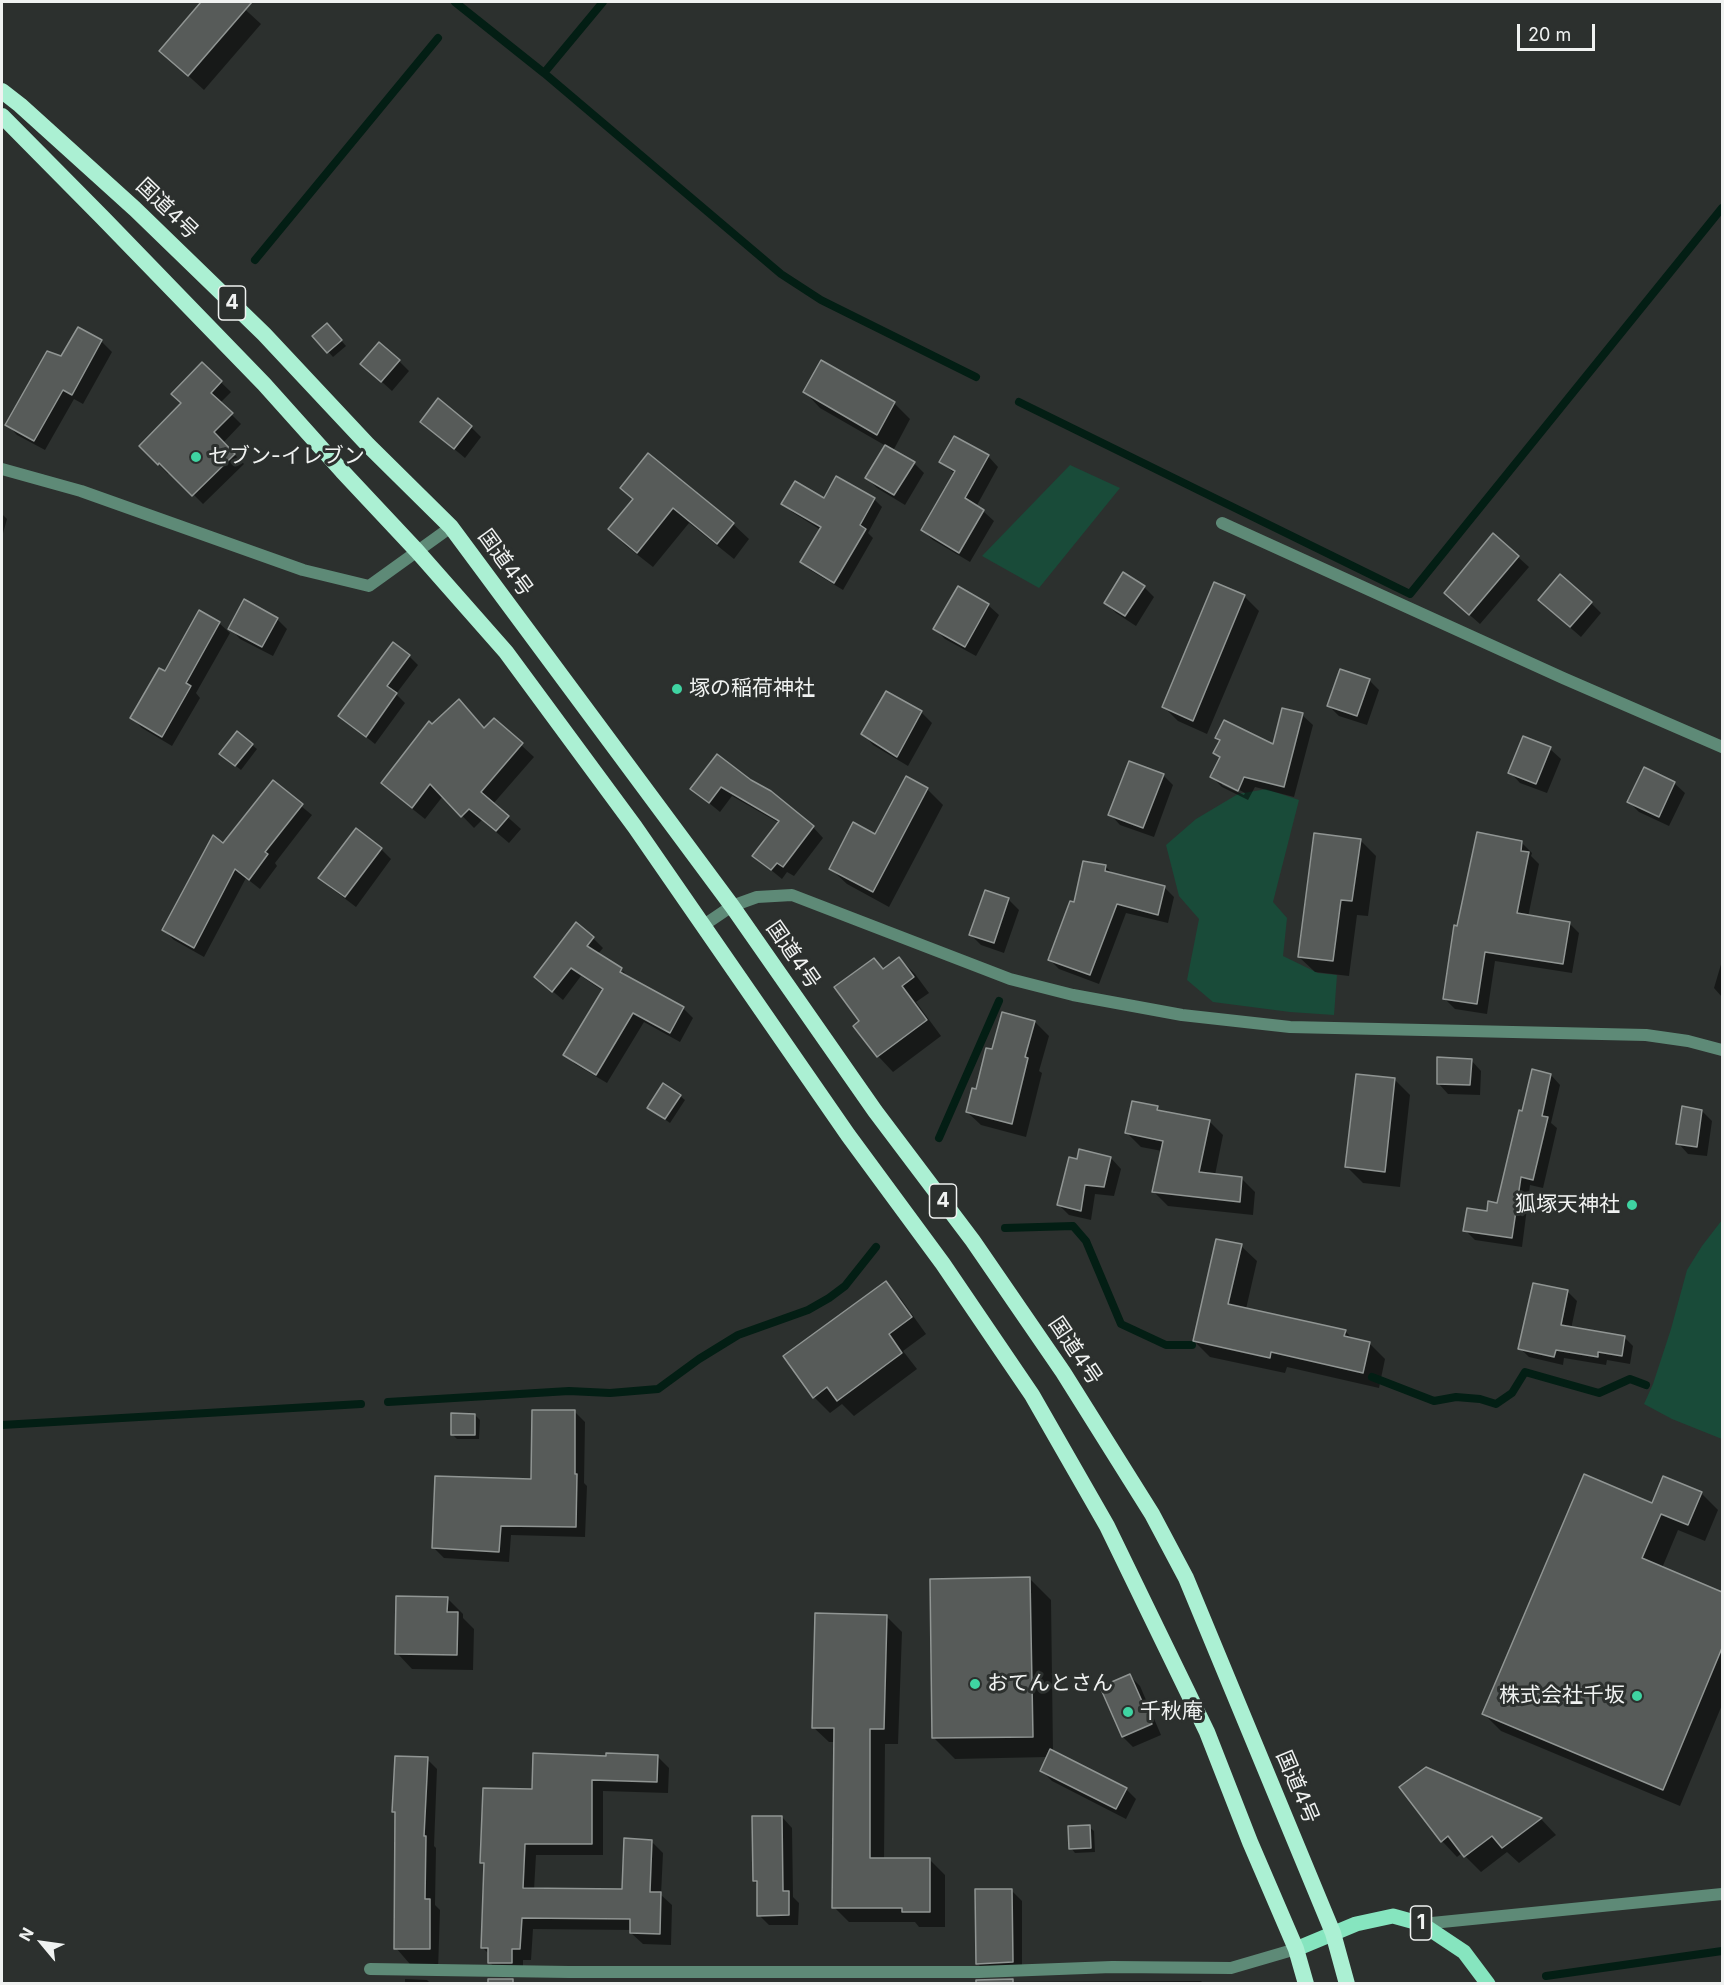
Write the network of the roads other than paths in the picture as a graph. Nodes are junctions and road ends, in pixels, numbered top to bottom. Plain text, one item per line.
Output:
1 (2, 91) edge
2 (2, 116) edge
3 (2, 469) edge
4 (1222, 523) dead end
5 (451, 527) junction
6 (417, 551) junction
7 (1722, 747) edge
8 (732, 906) junction
9 (704, 925) junction
10 (1722, 1050) edge
11 (1722, 1894) edge
12 (1422, 1924) junction
13 (1333, 1933) junction
14 (1296, 1949) junction
15 (370, 1969) dead end
16 (1306, 1983) edge
17 (1347, 1983) edge
18 (1488, 1983) edge

1 - 5 highway, 国道4号 / 4
2 - 6 highway, 4
3 - 6 street
4 - 7 street
5 - 6 street
5 - 8 highway, 国道4号 / 4
6 - 9 highway, 4
8 - 9 street
8 - 10 street
8 - 13 highway, 国道4号 / 4
9 - 14 highway, 4
11 - 12 street
12 - 13 main road, 1
12 - 18 main road, 1
13 - 14 main road, 1
13 - 17 highway, 国道4号 / 4
14 - 15 street
14 - 16 highway, 4

